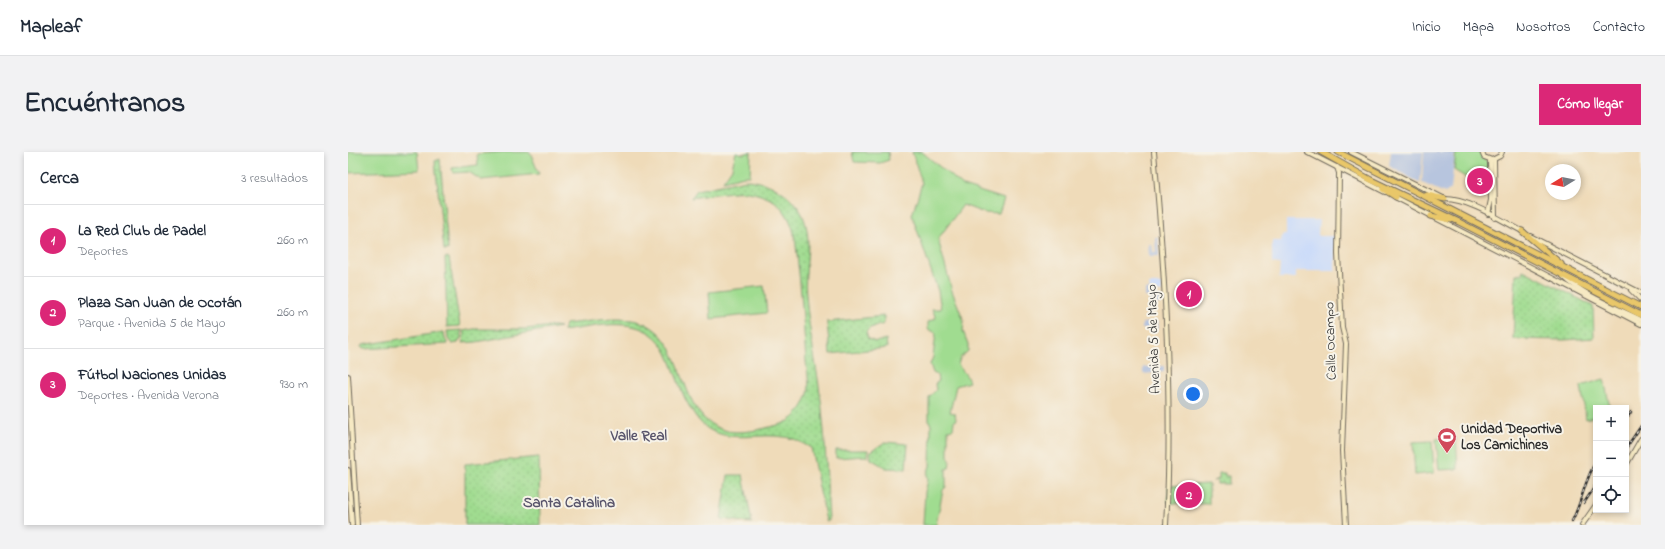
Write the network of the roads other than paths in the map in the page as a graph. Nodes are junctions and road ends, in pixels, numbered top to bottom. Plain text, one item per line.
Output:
1 (1154, 152) edge
2 (1308, 152) edge
3 (1321, 152) edge
4 (1338, 152) edge
5 (1341, 152) edge
6 (1482, 152) edge
7 (1502, 152) edge
8 (1350, 155) edge
9 (1492, 160) junction
10 (1337, 167) junction
11 (1346, 171) junction
12 (1338, 180) junction
13 (1371, 180) junction
14 (1416, 192) junction
15 (1396, 197) junction
16 (1445, 200) junction
17 (1488, 214) junction
18 (1431, 216) junction
19 (1495, 218) junction
20 (1459, 222) junction
21 (1522, 231) junction
22 (1566, 269) junction
23 (1561, 275) junction
24 (1628, 287) junction
25 (1641, 293) edge
26 (1601, 300) junction
27 (1641, 300) edge
28 (1641, 307) edge
29 (1613, 310) junction
30 (1641, 316) edge
31 (1641, 320) edge
32 (1641, 324) edge
33 (348, 376) edge
34 (349, 412) edge
35 (1641, 439) edge
36 (1629, 459) edge
37 (348, 470) edge
38 (1593, 509) edge
39 (352, 525) edge
40 (357, 525) edge
41 (1166, 525) edge
42 (1346, 525) edge
43 (1582, 525) edge

1 - 41 main road, Avenida 5 de Mayo
2 - 10 main road
3 - 13 highway
4 - 8 highway
5 - 8 highway
6 - 9 main road
7 - 9 main road
8 - 14 highway
8 - 16 main road
9 - 17 main road
9 - 19 main road
10 - 11 main road
10 - 12 main road, Calle Ocampo
11 - 12 main road
11 - 15 main road
12 - 42 main road, Calle Ocampo
13 - 15 highway
13 - 20 highway
14 - 16 highway
14 - 22 highway
15 - 18 main road
16 - 17 main road
17 - 19 main road
18 - 20 highway
18 - 29 main road
19 - 21 main road
20 - 23 highway
21 - 22 highway
21 - 24 main road
22 - 28 highway
23 - 26 main road
23 - 30 highway
24 - 25 main road
24 - 27 main road
26 - 29 main road
26 - 31 main road
29 - 32 main road
33 - 34 main road
34 - 40 main road
35 - 36 main road
37 - 39 main road
38 - 43 main road

